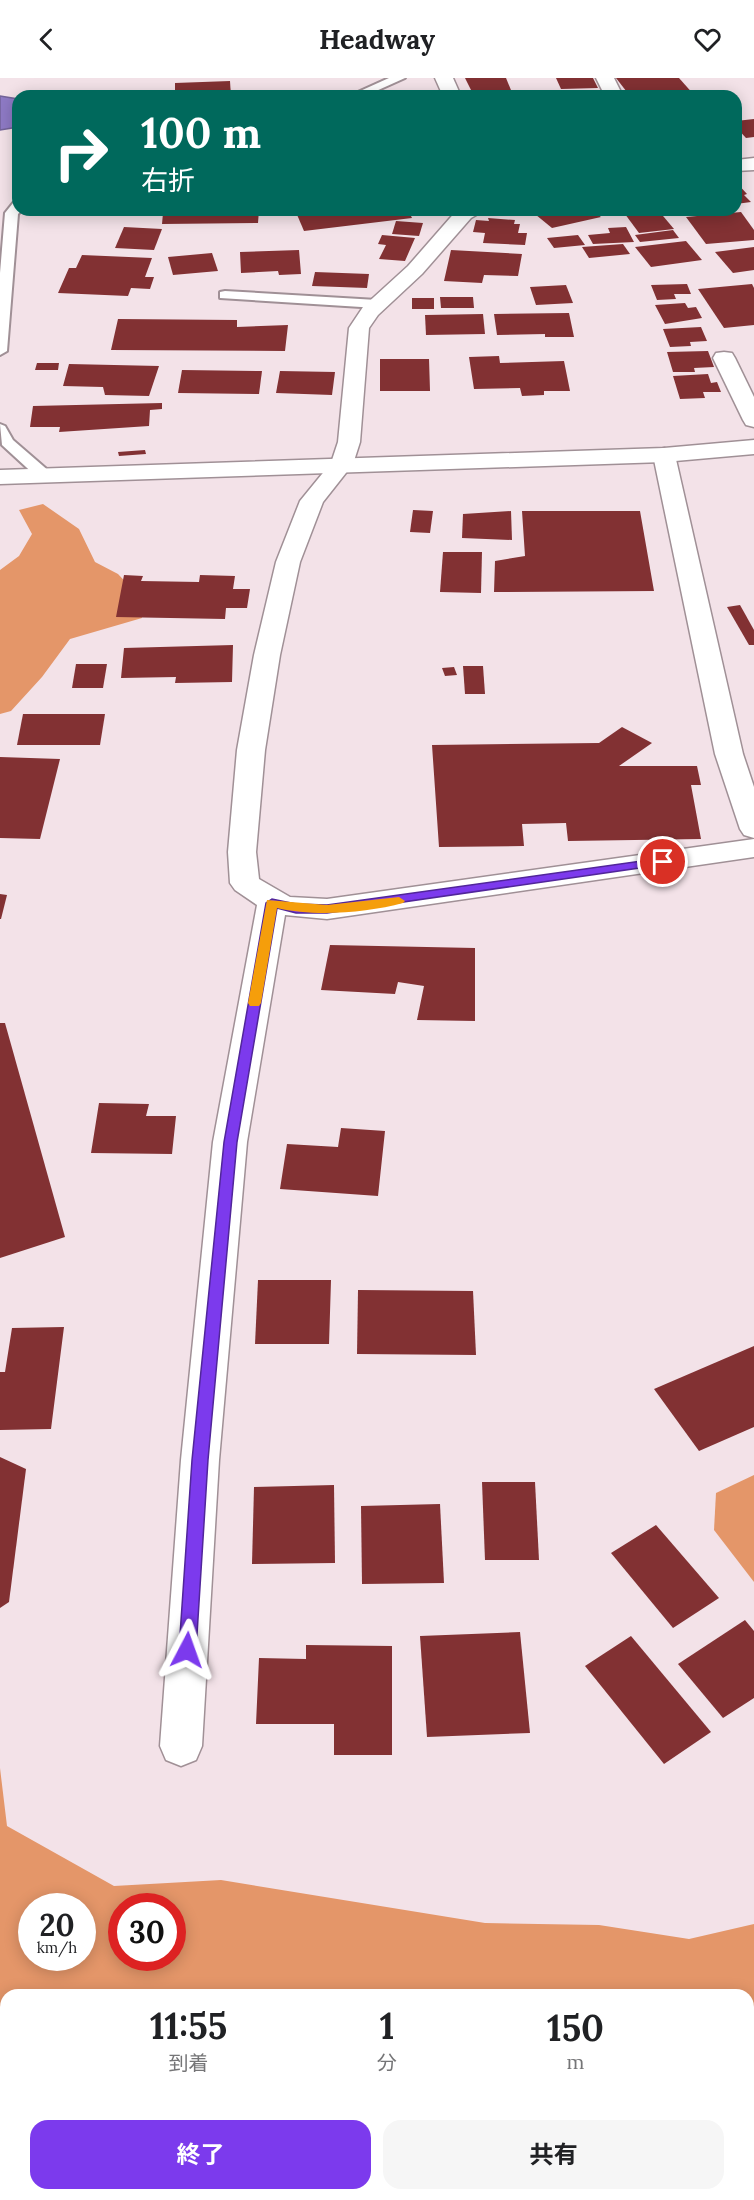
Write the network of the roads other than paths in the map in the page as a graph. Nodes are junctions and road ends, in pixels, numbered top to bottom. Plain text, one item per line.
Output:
1 (399, 78) edge
2 (370, 90) edge
3 (12, 213) edge
4 (462, 216) edge
5 (225, 295) dead end
6 (378, 304) junction
7 (0, 351) edge
8 (724, 358) dead end
9 (754, 420) edge
10 (0, 429) edge
11 (754, 447) edge
12 (664, 455) junction
13 (342, 464) junction
14 (44, 475) junction
15 (0, 477) edge
16 (754, 830) edge
17 (754, 848) edge
18 (272, 903) junction
19 (181, 1746) dead end

1 - 2 lane
3 - 7 lane
4 - 6 street
5 - 6 lane
6 - 13 street
8 - 9 street
10 - 14 lane
11 - 12 street
12 - 13 street
12 - 16 street
13 - 14 street
13 - 18 street
14 - 15 street
17 - 18 street
18 - 19 street

